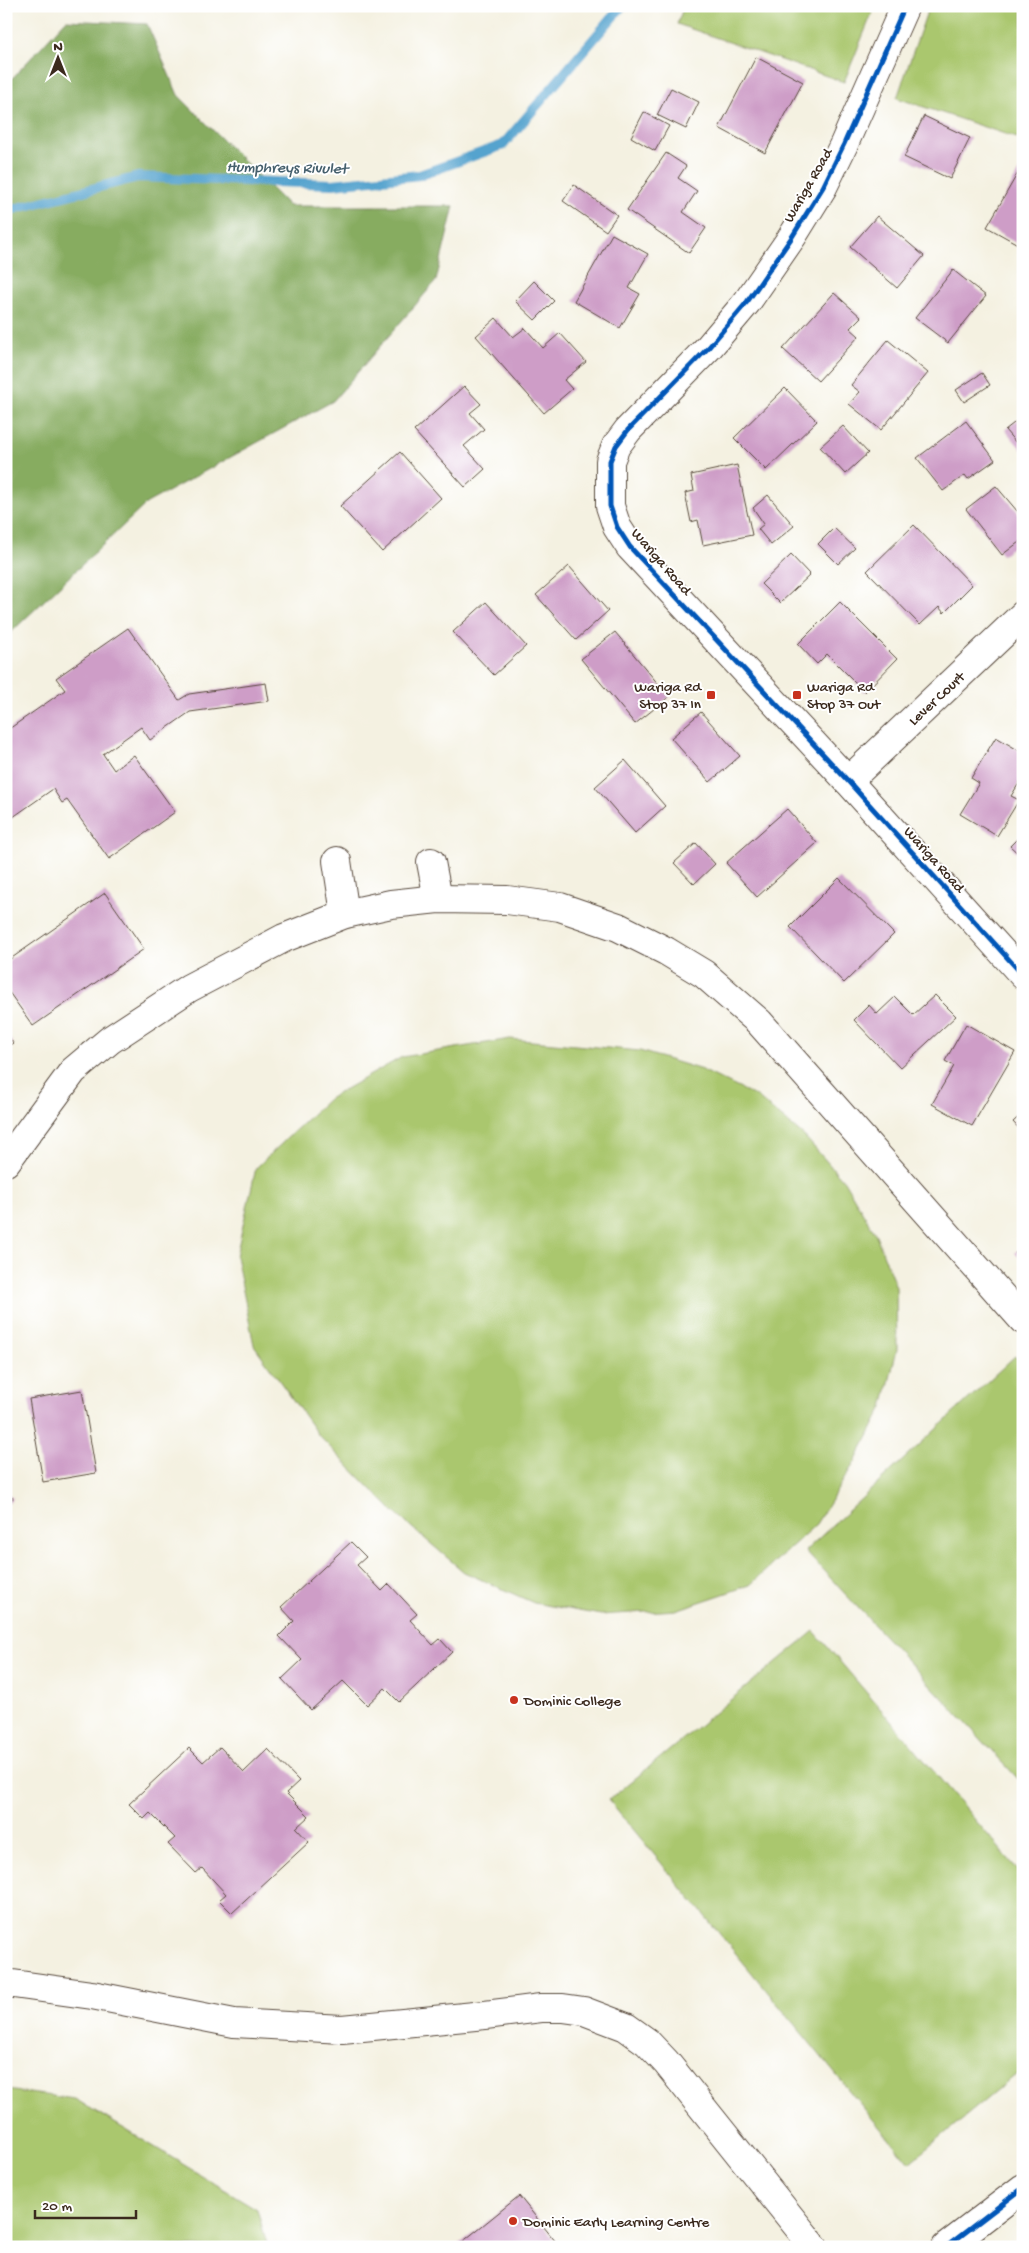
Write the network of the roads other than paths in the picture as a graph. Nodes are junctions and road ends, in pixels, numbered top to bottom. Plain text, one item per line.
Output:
1 (905, 6) edge
2 (1023, 615) edge
3 (848, 782) junction
4 (337, 861) dead end
5 (431, 862) dead end
6 (438, 899) junction
7 (345, 914) junction
8 (1023, 975) edge
9 (6, 1162) edge
10 (1023, 1320) edge
11 (6, 1983) edge
12 (1023, 2188) edge
13 (814, 2247) edge
14 (946, 2247) edge

1 - 3 street, Wariga Road
2 - 3 street, Lever Court
3 - 8 street, Wariga Road
4 - 7 street
5 - 6 street
6 - 7 street
6 - 10 street
7 - 9 street
11 - 13 street
12 - 14 street

